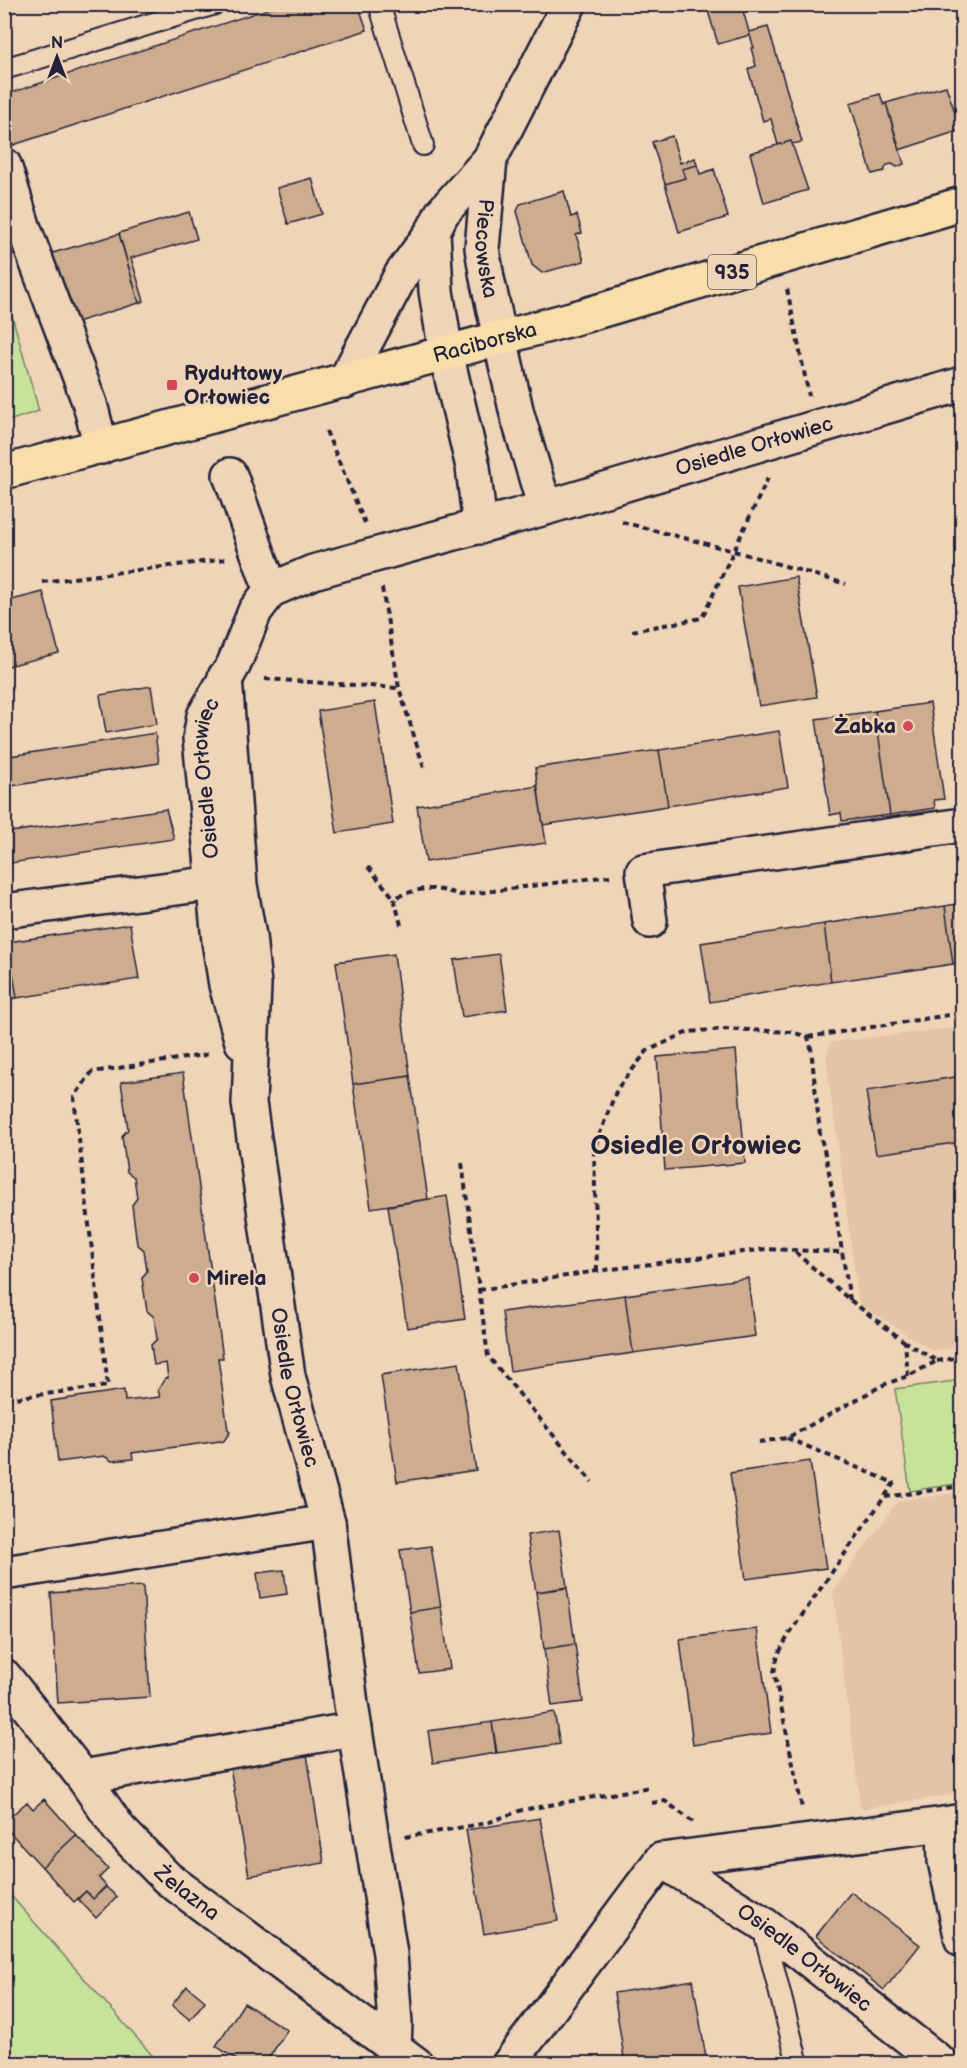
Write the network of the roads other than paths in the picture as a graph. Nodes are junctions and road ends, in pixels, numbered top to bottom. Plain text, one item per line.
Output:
1 (215, 4) edge
2 (379, 4) edge
3 (569, 4) edge
4 (4, 69) edge
5 (423, 145) dead end
6 (490, 159) junction
7 (4, 165) edge
8 (963, 204) edge
9 (433, 231) junction
10 (500, 338) junction
11 (446, 353) junction
12 (345, 381) junction
13 (963, 384) edge
14 (101, 447) junction
15 (4, 472) edge
16 (230, 475) dead end
17 (545, 508) junction
18 (480, 527) junction
19 (270, 590) junction
20 (963, 825) edge
21 (227, 884) junction
22 (4, 911) edge
23 (650, 921) dead end
24 (328, 1522) junction
25 (4, 1573) edge
26 (4, 1676) edge
27 (355, 1729) junction
28 (83, 1778) junction
29 (953, 1822) edge
30 (661, 1860) junction
31 (762, 1923) junction
32 (963, 1940) edge
33 (405, 2055) edge
34 (509, 2064) edge
35 (798, 2064) edge
36 (942, 2064) edge

1 - 4 lane
2 - 5 lane
3 - 6 street, Piecowska
6 - 9 street, Piecowska
6 - 10 street, Piecowska
7 - 14 street
8 - 10 main road, Raciborska / 935
9 - 11 street
9 - 12 street, Piecowska
10 - 11 main road, Raciborska / 935
10 - 17 street
11 - 12 main road, Raciborska / 935
11 - 18 street
12 - 14 main road, Raciborska / 935
13 - 17 street, Osiedle Orłowiec
14 - 15 main road, Raciborska / 935
16 - 19 street
17 - 18 street, Osiedle Orłowiec
18 - 19 street, Osiedle Orłowiec
19 - 21 street, Osiedle Orłowiec
20 - 23 street
21 - 22 street, Osiedle Orłowiec
21 - 24 street, Osiedle Orłowiec
24 - 25 street
24 - 27 street, Osiedle Orłowiec
26 - 28 street, Żelazna
27 - 28 street
27 - 33 street, Osiedle Orłowiec
28 - 33 street, Żelazna
29 - 30 street
29 - 32 street
30 - 31 street, Osiedle Orłowiec
30 - 34 street
31 - 35 lane
31 - 36 street, Osiedle Orłowiec

